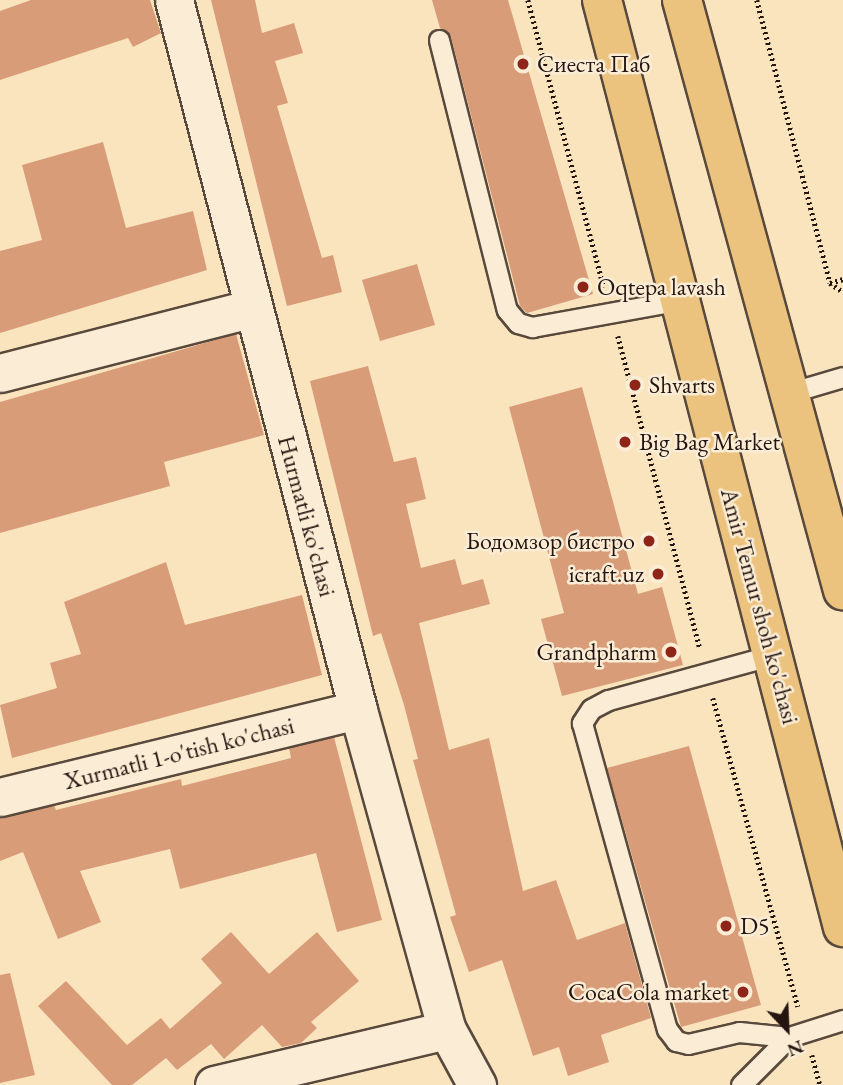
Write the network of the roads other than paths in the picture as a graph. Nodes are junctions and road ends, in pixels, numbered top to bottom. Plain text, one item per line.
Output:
1 (174, 0) edge
2 (602, 0) edge
3 (682, 0) edge
4 (439, 40) dead end
5 (681, 300) junction
6 (253, 307) junction
7 (0, 373) edge
8 (843, 377) edge
9 (789, 393) junction
10 (843, 590) edge
11 (773, 655) junction
12 (358, 710) junction
13 (0, 797) edge
14 (843, 927) edge
15 (843, 1020) edge
16 (447, 1030) junction
17 (797, 1034) junction
18 (214, 1085) edge
19 (477, 1085) edge
20 (741, 1085) edge

1 - 6 street, Hurmatli ko'chasi
2 - 5 main road, Amir Temur shoh ko'chasi
3 - 9 main road
4 - 5 lane
5 - 11 main road, Amir Temur shoh ko'chasi
6 - 7 street
6 - 12 street, Hurmatli ko'chasi
8 - 9 lane
9 - 10 main road
11 - 14 main road, Amir Temur shoh ko'chasi
11 - 17 lane
12 - 13 street, Xurmatli 1-o'tish ko'chasi
12 - 16 street, Hurmatli ko'chasi
15 - 17 lane
16 - 18 street
16 - 19 street, Hurmatli ko'chasi
17 - 20 lane

